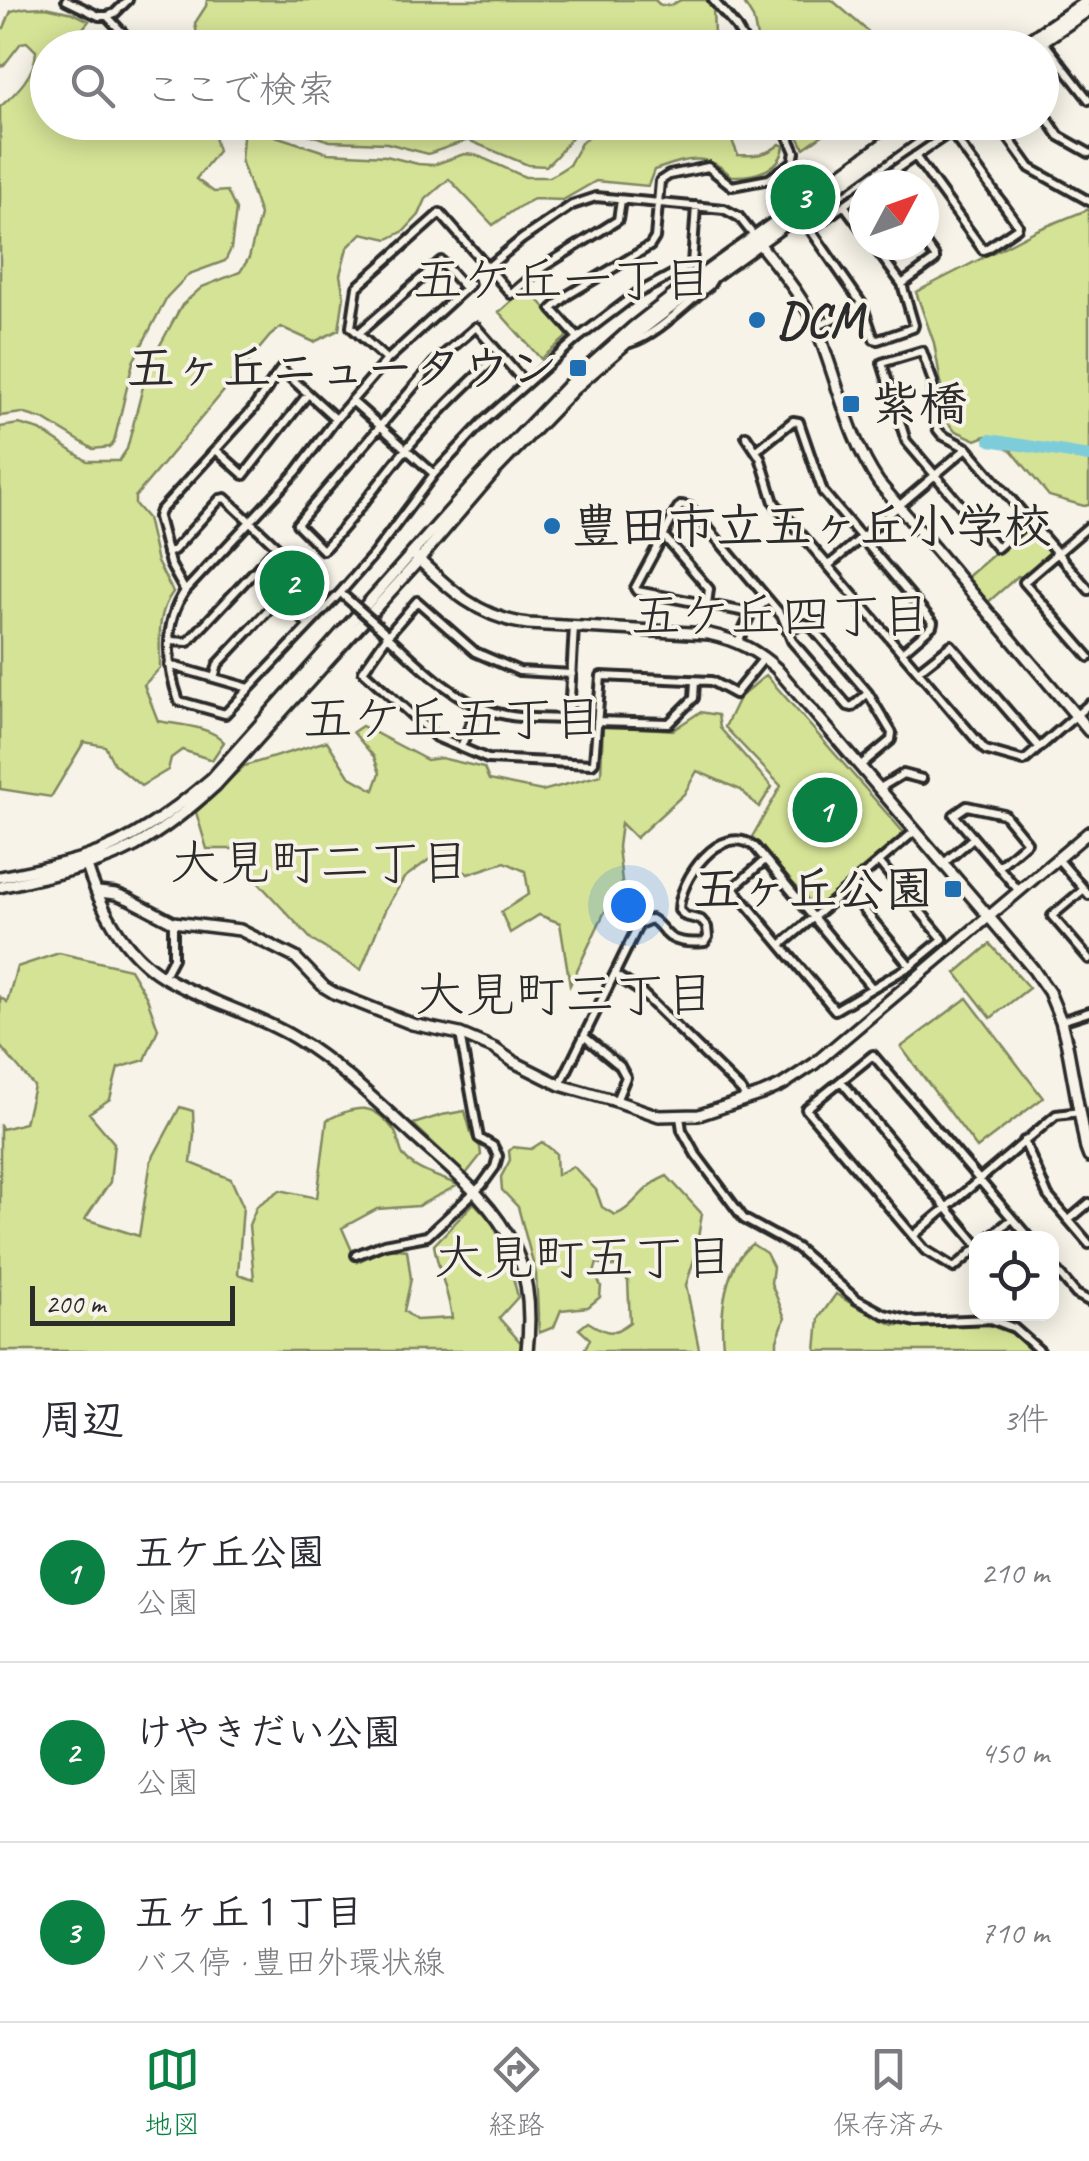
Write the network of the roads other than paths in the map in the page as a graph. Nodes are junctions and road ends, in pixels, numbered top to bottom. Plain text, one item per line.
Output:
1 (66, 0) edge
2 (128, 0) edge
3 (713, 0) edge
4 (1088, 0) edge
5 (1089, 10) edge
6 (107, 16) junction
7 (120, 30) edge
8 (738, 30) edge
9 (1044, 30) edge
10 (1059, 30) edge
11 (1059, 62) edge
12 (1089, 100) edge
13 (1059, 136) edge
14 (790, 140) edge
15 (889, 140) edge
16 (902, 140) edge
17 (939, 140) edge
18 (957, 140) edge
19 (1010, 140) edge
20 (1089, 153) edge
21 (915, 156) junction
22 (896, 170) edge
23 (621, 200) junction
24 (1089, 201) edge
25 (656, 202) junction
26 (849, 202) edge
27 (844, 205) junction
28 (696, 206) junction
29 (849, 212) edge
30 (757, 240) junction
31 (884, 260) edge
32 (935, 260) edge
33 (488, 267) junction
34 (902, 284) junction
35 (862, 304) junction
36 (816, 327) junction
37 (359, 334) junction
38 (578, 338) junction
39 (500, 354) junction
40 (387, 360) junction
41 (526, 384) junction
42 (308, 394) junction
43 (352, 401) junction
44 (336, 419) junction
45 (379, 426) junction
46 (746, 436) dead end
47 (967, 448) junction
48 (216, 450) junction
49 (406, 450) junction
50 (757, 450) junction
51 (434, 474) junction
52 (934, 476) junction
53 (898, 506) junction
54 (1030, 520) junction
55 (250, 522) junction
56 (1089, 526) edge
57 (662, 535) junction
58 (862, 538) junction
59 (1058, 553) junction
60 (167, 554) junction
61 (416, 556) junction
62 (828, 566) junction
63 (1089, 590) edge
64 (185, 591) junction
65 (343, 594) junction
66 (768, 600) junction
67 (707, 604) junction
68 (751, 613) junction
69 (308, 625) junction
70 (574, 626) junction
71 (786, 629) junction
72 (386, 633) junction
73 (170, 641) junction
74 (738, 642) junction
75 (902, 652) junction
76 (764, 657) junction
77 (1089, 657) edge
78 (170, 665) junction
79 (918, 672) junction
80 (572, 674) junction
81 (214, 678) junction
82 (695, 681) junction
83 (249, 688) junction
84 (868, 693) junction
85 (1089, 704) edge
86 (478, 706) junction
87 (1076, 716) junction
88 (597, 721) junction
89 (1089, 731) edge
90 (461, 746) junction
91 (1039, 748) junction
92 (861, 765) junction
93 (922, 778) dead end
94 (880, 788) junction
95 (916, 830) junction
96 (1089, 832) edge
97 (973, 838) junction
98 (1058, 859) junction
99 (765, 860) junction
100 (86, 861) junction
101 (879, 862) junction
102 (944, 863) junction
103 (998, 868) junction
104 (0, 878) edge
105 (0, 887) edge
106 (847, 889) junction
107 (98, 892) junction
108 (1019, 892) junction
109 (1086, 892) edge
110 (989, 916) junction
111 (814, 918) junction
112 (173, 922) junction
113 (781, 945) junction
114 (1089, 959) edge
115 (910, 966) junction
116 (615, 975) junction
117 (163, 977) junction
118 (872, 988) junction
119 (1089, 1012) edge
120 (1061, 1020) junction
121 (460, 1034) junction
122 (585, 1037) junction
123 (841, 1081) junction
124 (560, 1085) junction
125 (746, 1100) junction
126 (616, 1101) junction
127 (1080, 1112) junction
128 (680, 1117) junction
129 (1024, 1141) junction
130 (1089, 1157) edge
131 (979, 1180) junction
132 (475, 1192) junction
133 (1089, 1203) edge
134 (946, 1208) junction
135 (1012, 1219) junction
136 (1068, 1220) junction
137 (997, 1231) edge
138 (1023, 1231) edge
139 (913, 1236) junction
140 (969, 1237) edge
141 (1089, 1244) edge
142 (969, 1253) edge
143 (356, 1255) dead end
144 (1059, 1274) edge
145 (1089, 1302) edge
146 (527, 1351) edge
147 (1040, 1351) edge

1 - 6 street
2 - 6 street
3 - 8 street
4 - 9 street
5 - 10 street
6 - 7 street
11 - 12 street
13 - 20 street
14 - 25 street
15 - 30 street
16 - 30 street
17 - 21 street
18 - 21 street
19 - 24 street
21 - 22 street
23 - 25 street
23 - 33 street
23 - 33 street
25 - 28 street
25 - 38 street
26 - 27 street
27 - 29 street
27 - 35 street
28 - 30 street
28 - 38 street
30 - 36 street
30 - 61 street
30 - 61 street
31 - 34 street
32 - 34 street
33 - 37 street
34 - 35 street
35 - 36 street
36 - 53 street
37 - 40 street
37 - 40 street
38 - 41 street
39 - 41 street
39 - 45 street
39 - 49 street
40 - 43 street
41 - 51 street
42 - 44 street
42 - 48 street
42 - 48 street
43 - 44 street
43 - 45 street
44 - 55 street
45 - 49 street
45 - 49 street
46 - 50 street
47 - 52 street
47 - 52 street
47 - 54 street
48 - 60 street
49 - 51 street
50 - 58 street
50 - 62 street
51 - 65 street
52 - 53 street
52 - 54 street
53 - 58 street
53 - 87 street
54 - 59 street
55 - 60 street
55 - 64 street
55 - 73 street
56 - 59 street
57 - 66 street
57 - 67 street
57 - 67 street
58 - 62 street
58 - 75 street
59 - 63 street
59 - 77 street
60 - 64 street
61 - 70 street
61 - 100 street
62 - 75 street
64 - 73 street
65 - 69 street
65 - 72 street, bridge
66 - 68 street
66 - 71 street
67 - 68 street
68 - 74 street
69 - 81 street
69 - 83 street
70 - 74 street
70 - 80 street
71 - 84 street
71 - 84 street
72 - 80 street
72 - 86 street
72 - 90 street
73 - 78 street
74 - 76 street
75 - 79 street
76 - 82 street
76 - 92 street
78 - 81 street
78 - 83 street
79 - 91 street
79 - 91 street
80 - 86 street
81 - 83 street
82 - 88 street
82 - 88 street
84 - 92 street
85 - 87 street
86 - 90 street
87 - 89 street
87 - 91 street
88 - 90 street
92 - 94 street
93 - 94 street
94 - 95 street
95 - 101 street
95 - 102 street
96 - 98 street
97 - 102 street
97 - 103 street
97 - 103 street
98 - 108 street
98 - 109 street
99 - 111 street
99 - 113 street
99 - 116 street
100 - 104 street
100 - 105 street
100 - 107 street
101 - 106 street
101 - 115 street
102 - 110 street
103 - 108 street
106 - 111 street
106 - 115 street
107 - 112 street
107 - 117 street
108 - 110 street
109 - 114 street
110 - 120 street
110 - 125 street
111 - 113 street
111 - 118 street
112 - 117 street
112 - 121 street
113 - 118 street
115 - 118 street
116 - 122 street
116 - 125 street
117 - 132 street
119 - 120 street
120 - 127 street
121 - 124 street
121 - 132 street
122 - 124 street
122 - 126 street
123 - 131 street
123 - 134 street
123 - 139 street
124 - 126 street
125 - 128 street
126 - 128 street
127 - 129 street
127 - 130 street
128 - 147 street
129 - 131 street
129 - 136 street
131 - 134 street
131 - 135 street
132 - 143 street
132 - 146 street
133 - 136 street
134 - 139 street
134 - 140 street
135 - 137 street
135 - 138 street
136 - 141 street
139 - 142 street
144 - 145 street

